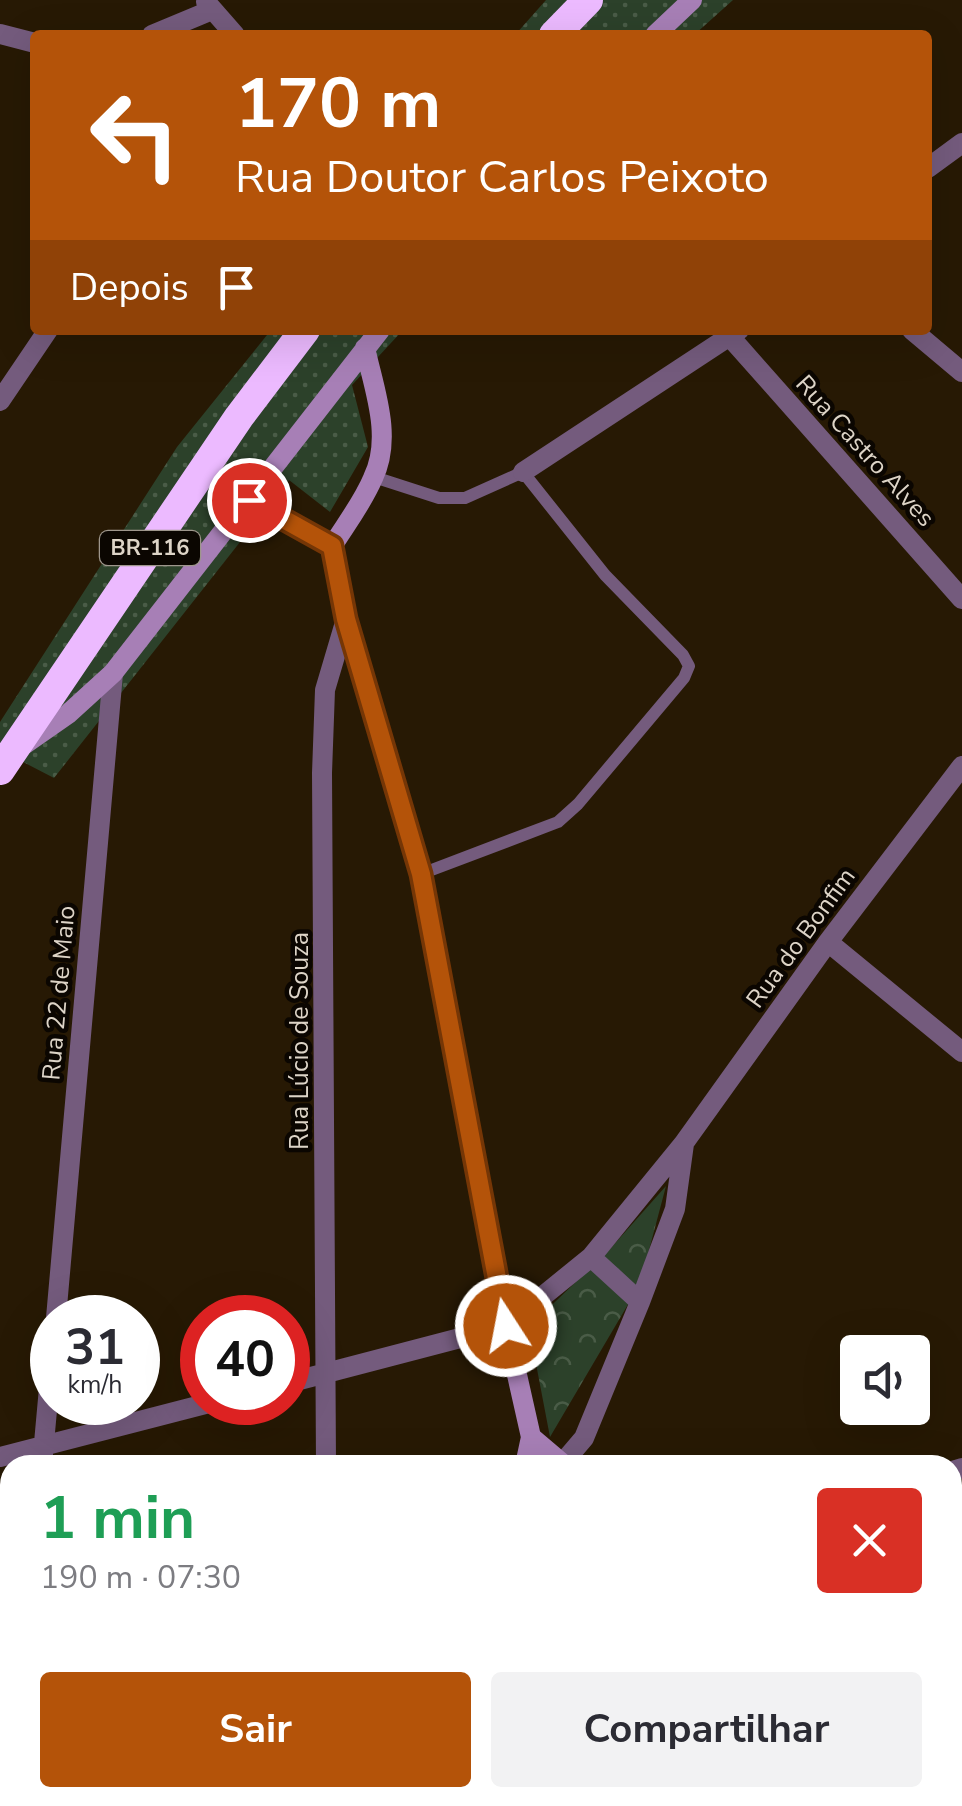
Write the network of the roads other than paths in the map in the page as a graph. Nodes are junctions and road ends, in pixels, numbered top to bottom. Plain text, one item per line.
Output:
1 (588, 0) edge
2 (692, 0) edge
3 (208, 5) edge
4 (161, 30) edge
5 (230, 30) edge
6 (559, 30) edge
7 (661, 30) edge
8 (0, 34) edge
9 (30, 42) edge
10 (962, 143) edge
11 (932, 165) edge
12 (45, 335) edge
13 (301, 335) edge
14 (376, 335) edge
15 (733, 335) edge
16 (736, 335) edge
17 (918, 335) edge
18 (365, 348) junction
19 (962, 372) edge
20 (0, 402) edge
21 (524, 472) junction
22 (374, 476) junction
23 (249, 500) junction
24 (332, 546) junction
25 (962, 598) edge
26 (346, 619) junction
27 (114, 673) junction
28 (6, 762) edge
29 (962, 766) edge
30 (421, 874) junction
31 (828, 942) junction
32 (962, 1052) edge
33 (684, 1142) junction
34 (590, 1256) junction
35 (58, 1295) edge
36 (640, 1302) junction
37 (506, 1326) junction
38 (327, 1373) junction
39 (310, 1377) edge
40 (180, 1412) edge
41 (46, 1425) edge
42 (531, 1437) junction
43 (43, 1455) edge
44 (46, 1455) edge
45 (326, 1455) edge
46 (527, 1455) edge
47 (551, 1455) edge
48 (570, 1455) edge

1 - 6 highway
2 - 7 street
3 - 4 street
3 - 5 street
8 - 9 street
10 - 11 street
12 - 20 street
13 - 28 highway, BR-116
14 - 18 street
15 - 21 street
16 - 25 street, Rua Castro Alves
17 - 19 street
18 - 22 street
18 - 23 street
21 - 22 lane
21 - 30 lane
22 - 24 street
23 - 24 street
23 - 27 street
24 - 26 street
26 - 30 street
26 - 38 street, Rua Lúcio de Souza
27 - 28 street
27 - 35 street, Rua 22 de Maio
29 - 31 street, Rua do Bonfim
30 - 37 street
31 - 32 street
31 - 33 street, Rua do Bonfim
33 - 34 street, Rua do Bonfim
33 - 36 street, Rua do Bonfim
34 - 36 street
34 - 37 street, Rua do Bonfim
36 - 48 street, Rua do Bonfim
37 - 38 street
37 - 42 street
38 - 39 street
38 - 45 street, Rua Lúcio de Souza
40 - 44 street
41 - 43 street
42 - 46 street
42 - 47 street

